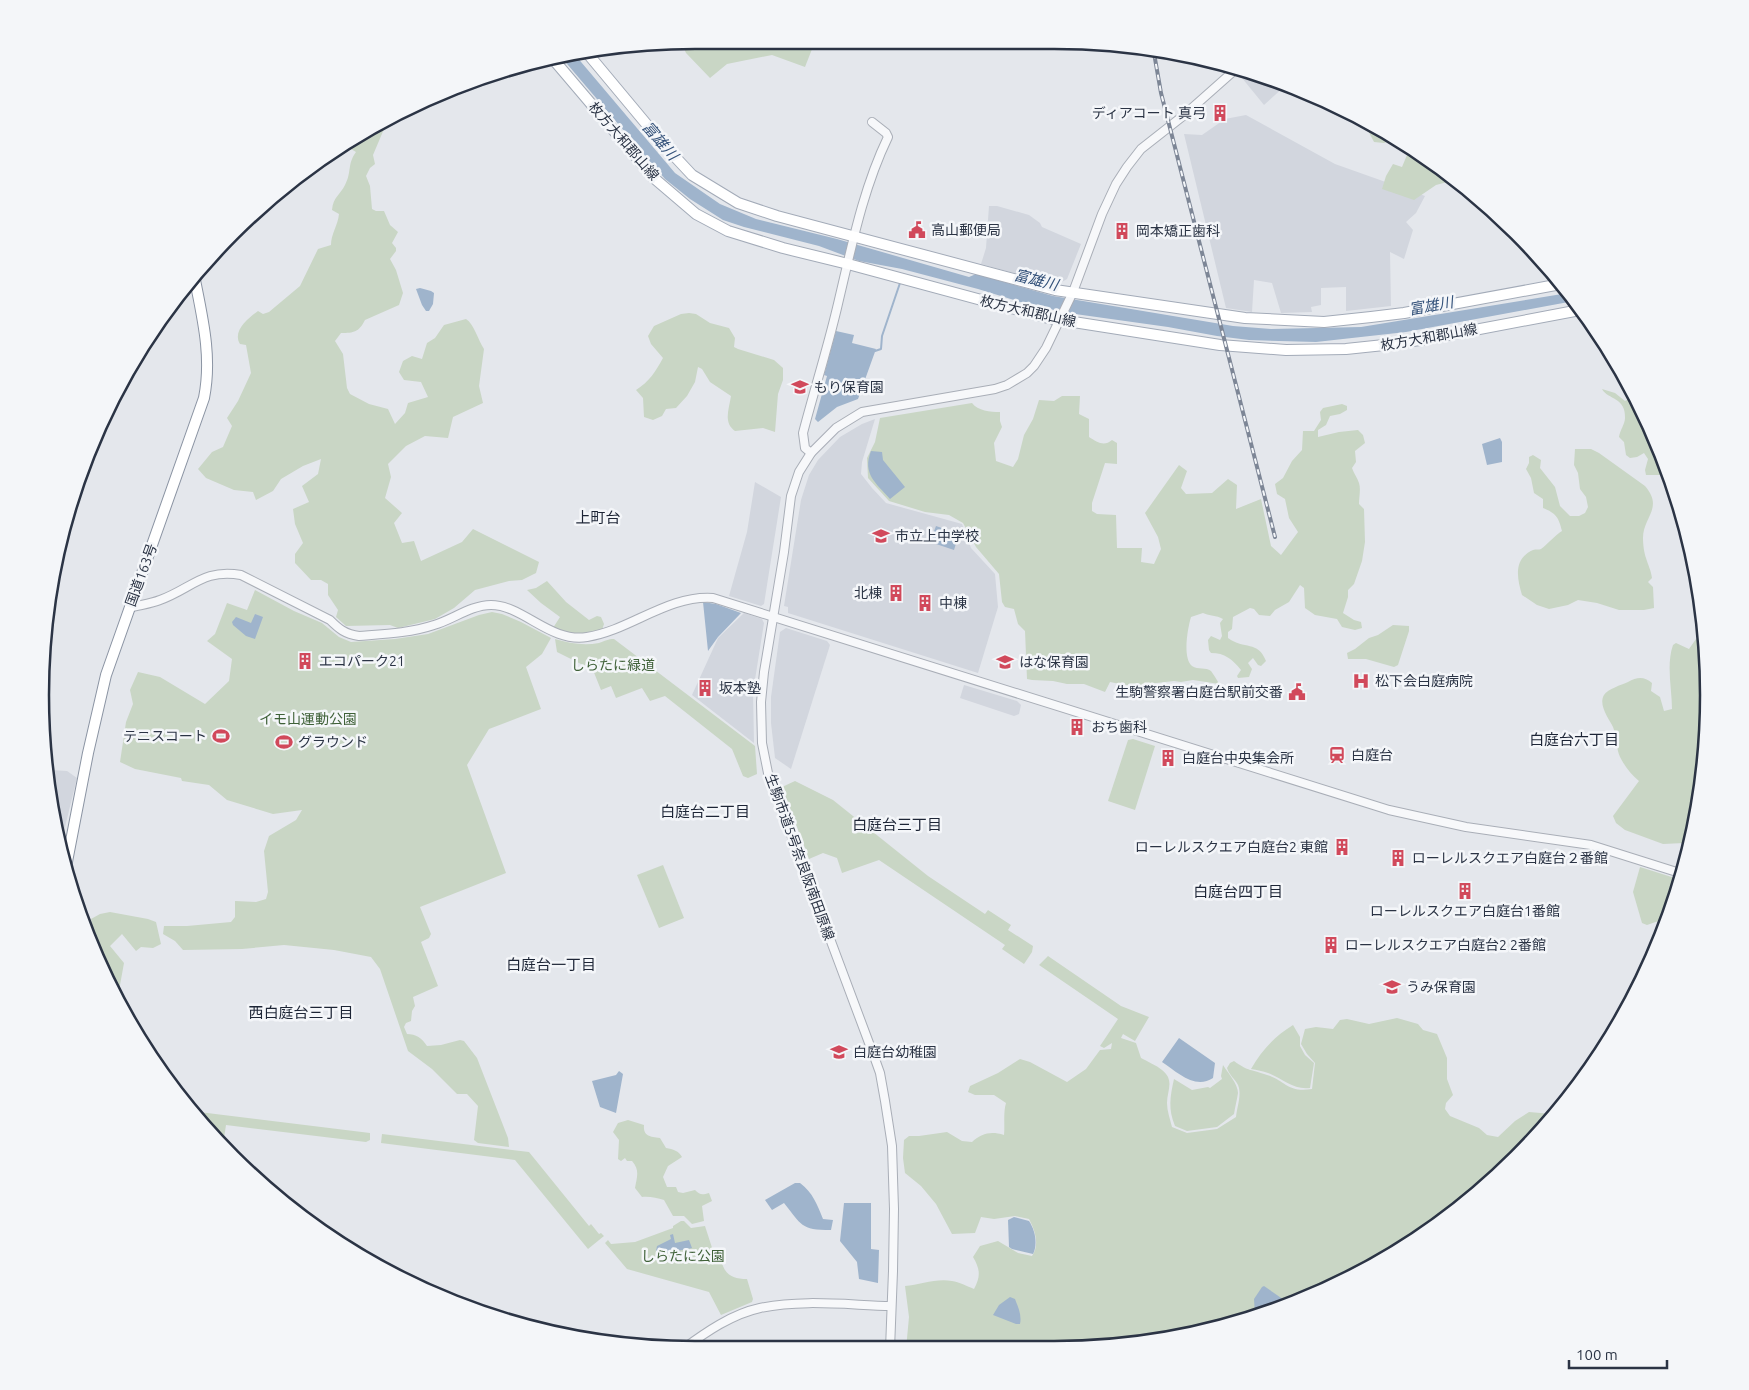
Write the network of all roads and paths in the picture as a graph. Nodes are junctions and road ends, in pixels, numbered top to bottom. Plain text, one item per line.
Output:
1 (591, 57) edge
2 (557, 64) edge
3 (1231, 74) edge
4 (872, 122) dead end
5 (855, 236) junction
6 (848, 264) junction
7 (196, 285) edge
8 (1553, 285) edge
9 (1073, 292) junction
10 (1574, 311) edge
11 (1060, 320) junction
12 (810, 453) junction
13 (129, 608) junction
14 (773, 617) junction
15 (66, 843) edge
16 (1675, 872) edge
17 (891, 1306) junction
18 (694, 1341) edge
19 (890, 1341) edge

1 - 5 main road, 枚方大和郡山線
2 - 6 main road, 枚方大和郡山線
3 - 9 street
4 - 5 street
5 - 6 street
5 - 9 main road, 枚方大和郡山線
6 - 11 main road, 枚方大和郡山線
6 - 12 street
7 - 13 main road, 国道163号
8 - 9 main road, 枚方大和郡山線
9 - 11 street, 生駒市道5号奈良阪南田原線
10 - 11 main road, 枚方大和郡山線
11 - 12 street, 生駒市道5号奈良阪南田原線
12 - 14 street, 生駒市道5号奈良阪南田原線
13 - 14 street
13 - 15 main road, 国道163号
14 - 16 street
14 - 17 street, 生駒市道5号奈良阪南田原線
17 - 18 street
17 - 19 street, 生駒市道5号奈良阪南田原線

